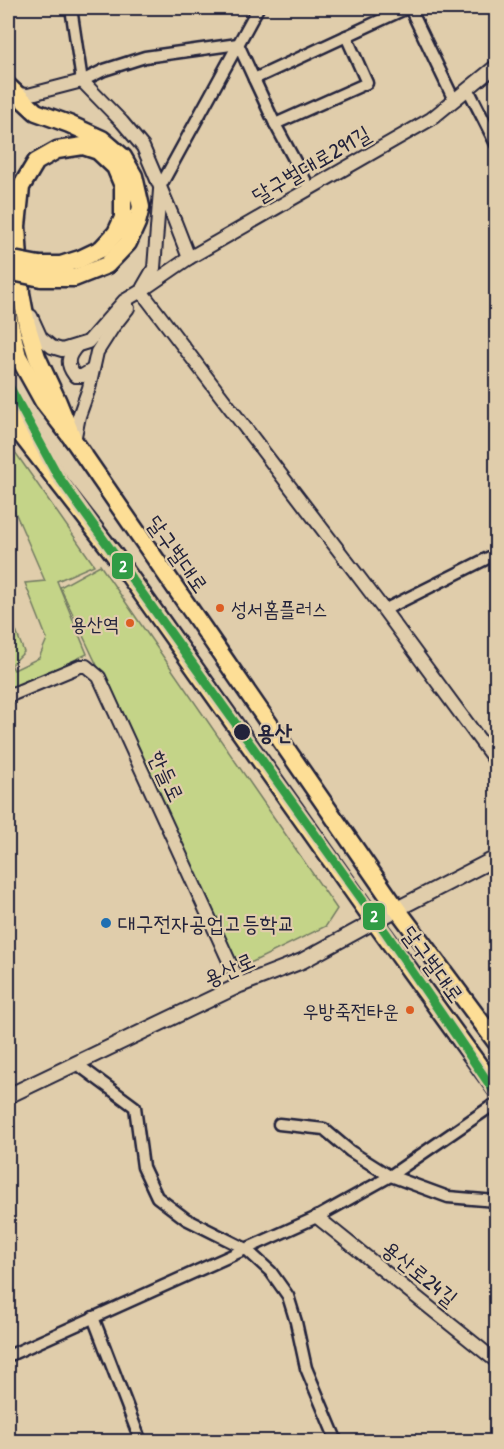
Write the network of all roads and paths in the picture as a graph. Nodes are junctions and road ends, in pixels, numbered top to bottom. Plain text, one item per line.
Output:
1 (71, 8) edge
2 (258, 8) edge
3 (409, 8) edge
4 (346, 36) junction
5 (238, 44) junction
6 (496, 66) edge
7 (254, 79) junction
8 (82, 81) junction
9 (468, 88) junction
10 (12, 90) edge
11 (454, 100) junction
12 (275, 124) junction
13 (496, 144) edge
14 (160, 187) junction
15 (309, 189) junction
16 (189, 258) junction
17 (8, 259) edge
18 (8, 271) edge
19 (40, 272) junction
20 (141, 291) junction
21 (21, 293) junction
22 (8, 316) edge
23 (76, 347) junction
24 (92, 370) junction
25 (8, 393) edge
26 (8, 418) edge
27 (74, 441) junction
28 (33, 450) junction
29 (496, 554) edge
30 (384, 610) junction
31 (8, 696) edge
32 (496, 762) edge
33 (496, 858) edge
34 (397, 909) junction
35 (374, 921) junction
36 (240, 985) junction
37 (496, 1042) edge
38 (77, 1064) junction
39 (496, 1089) edge
40 (8, 1096) edge
41 (496, 1102) edge
42 (279, 1124) dead end
43 (390, 1176) junction
44 (496, 1201) edge
45 (317, 1217) junction
46 (246, 1249) junction
47 (93, 1317) junction
48 (8, 1356) edge
49 (496, 1361) edge
50 (141, 1442) edge
51 (338, 1442) edge

1 - 8 street
2 - 5 street
3 - 4 street
3 - 11 street
4 - 7 street
4 - 12 street
5 - 7 street
5 - 8 street
5 - 14 street
6 - 9 street, 달구벌대로291길
7 - 12 street
8 - 10 street
8 - 14 street
9 - 11 street, 달구벌대로291길
9 - 13 street
10 - 19 main road
11 - 15 street, 달구벌대로291길
12 - 15 street
14 - 16 street
14 - 20 street
15 - 16 street, 달구벌대로291길
16 - 20 street, 달구벌대로291길
17 - 19 main road, bridge
18 - 19 main road, bridge
19 - 21 main road
20 - 23 street, 달구벌대로291길
20 - 24 street
20 - 30 street
21 - 23 street
21 - 27 main road
22 - 27 main road, 달구벌대로
23 - 24 street
24 - 27 street
25 - 28 main road, 달구벌대로
26 - 28 main road
27 - 34 main road, 달구벌대로
28 - 35 main road, 달구벌대로
29 - 30 street
30 - 32 street
31 - 36 street, 한들로
33 - 34 main road, 용산로
34 - 35 main road, 용산로
34 - 37 main road, 달구벌대로
35 - 36 main road, 용산로
35 - 39 main road, 달구벌대로
36 - 38 main road, 용산로
38 - 40 main road, 용산로
38 - 46 street
41 - 43 street
42 - 43 street
43 - 44 street
43 - 45 street
45 - 46 street
45 - 49 street, 용산로24길
46 - 47 street
46 - 51 street
47 - 48 street
47 - 50 street

